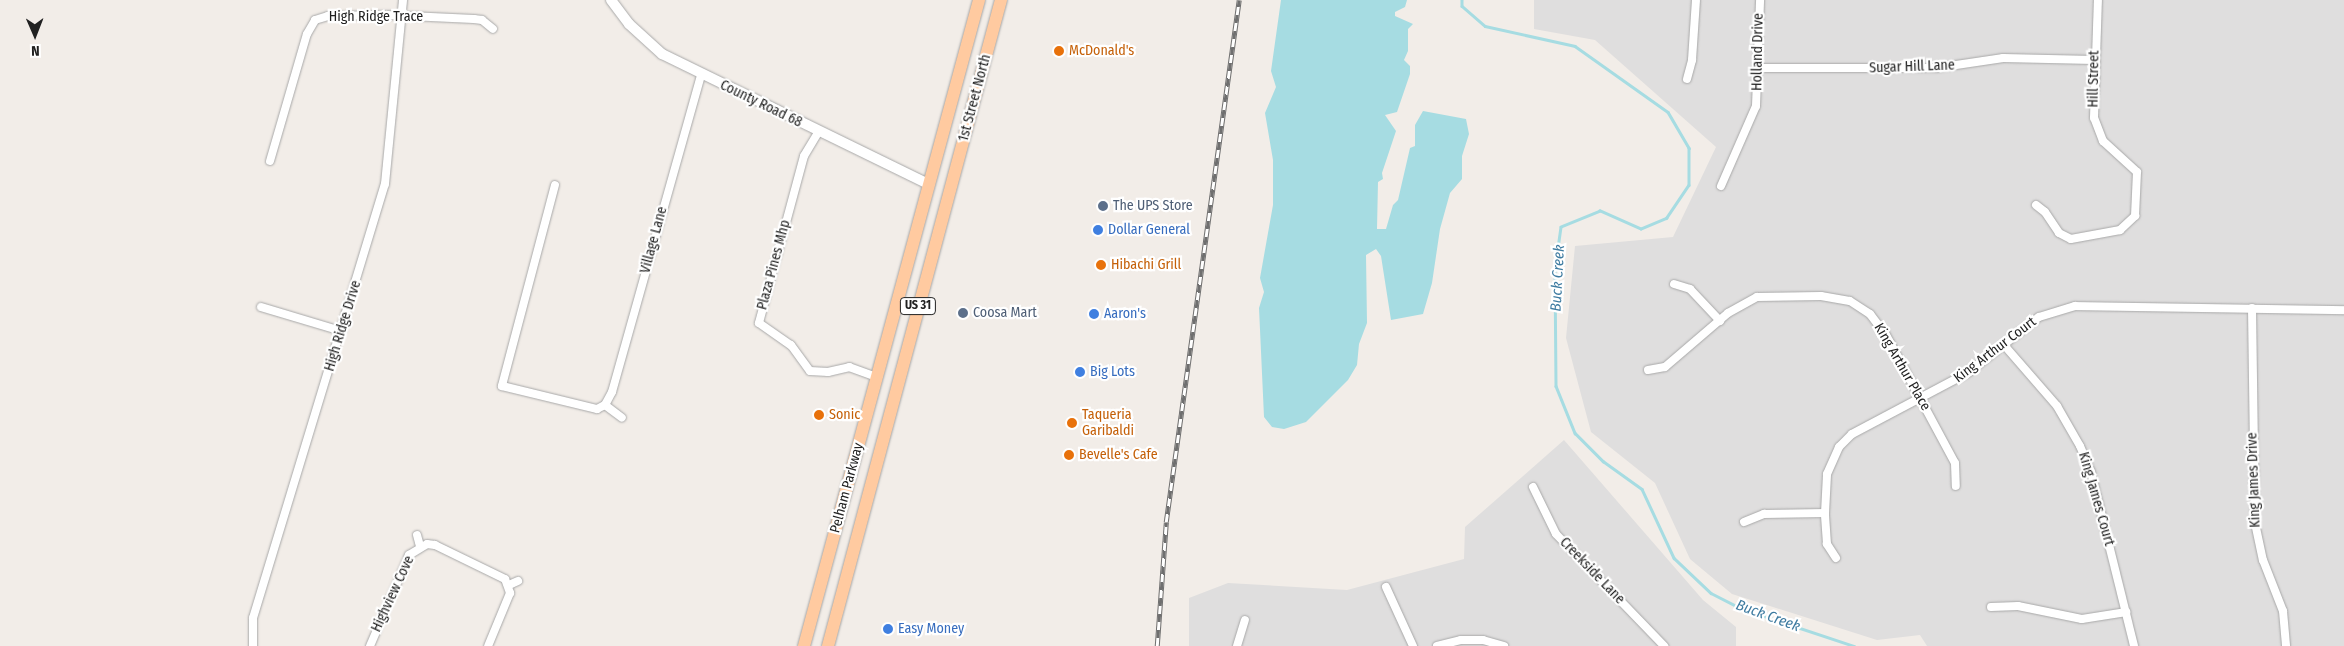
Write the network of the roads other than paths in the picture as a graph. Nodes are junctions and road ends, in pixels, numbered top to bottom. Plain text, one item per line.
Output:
1 (403, 0) edge
2 (611, 0) edge
3 (979, 0) edge
4 (1001, 0) edge
5 (1696, 0) edge
6 (1760, 0) edge
7 (2098, 0) edge
8 (401, 16) junction
9 (493, 29) dead end
10 (2094, 60) junction
11 (1759, 68) junction
12 (701, 75) junction
13 (958, 78) junction
14 (1686, 79) dead end
15 (978, 85) junction
16 (819, 132) junction
17 (270, 161) dead end
18 (929, 184) junction
19 (555, 185) dead end
20 (1721, 186) dead end
21 (948, 196) junction
22 (2036, 205) dead end
23 (1674, 284) dead end
24 (261, 307) dead end
25 (2252, 308) junction
26 (2344, 310) edge
27 (1720, 321) junction
28 (341, 331) junction
29 (2004, 345) junction
30 (1648, 370) dead end
31 (877, 377) junction
32 (1921, 400) junction
33 (605, 405) junction
34 (868, 412) junction
35 (889, 415) junction
36 (622, 418) dead end
37 (1956, 486) dead end
38 (1533, 487) dead end
39 (1825, 513) junction
40 (1744, 522) dead end
41 (417, 535) dead end
42 (832, 542) junction
43 (420, 546) junction
44 (853, 549) junction
45 (1836, 558) dead end
46 (518, 580) dead end
47 (509, 585) junction
48 (1386, 587) dead end
49 (1990, 607) dead end
50 (2126, 612) junction
51 (1245, 620) dead end
52 (253, 646) edge
53 (370, 646) edge
54 (488, 646) edge
55 (804, 646) edge
56 (828, 646) edge
57 (1237, 646) edge
58 (1413, 646) edge
59 (1437, 646) edge
60 (1504, 646) edge
61 (1664, 646) edge
62 (2134, 646) edge
63 (2286, 646) edge

1 - 8 street, High Ridge Drive
2 - 12 street, County Road 68
3 - 13 main road, 1st Street North / US 31
4 - 15 main road, 1st Street North / US 31
5 - 14 street
6 - 11 street, Holland Drive
7 - 10 street, Hill Street
8 - 9 street, High Ridge Trace
8 - 17 street, High Ridge Trace
8 - 28 street, High Ridge Drive
10 - 11 street, Sugar Hill Lane
10 - 22 street, Hill Street
11 - 20 street, Holland Drive
12 - 16 street, County Road 68
12 - 33 street, Village Lane
13 - 15 main road
13 - 18 main road, 1st Street North / US 31
15 - 21 main road, 1st Street North / US 31
16 - 18 street, County Road 68
16 - 31 street, Plaza Pines Mhp
18 - 21 main road
18 - 31 main road, Pelham Parkway / US 31
19 - 33 street
21 - 35 main road, Pelham Parkway / US 31
23 - 27 street
24 - 28 street
25 - 26 street, King Arthur Court
25 - 29 street, King Arthur Court
25 - 63 street, King James Drive
27 - 30 street, King Arthur Place
27 - 32 street, King Arthur Place
28 - 52 street, High Ridge Drive
29 - 32 street, King Arthur Court
29 - 50 street, King James Court
31 - 34 main road, Pelham Parkway / US 31
32 - 37 street, King Arthur Place
32 - 39 street, King Arthur Court
33 - 36 street
34 - 35 main road
34 - 42 main road, Pelham Parkway / US 31
35 - 44 main road, Pelham Parkway / US 31
38 - 61 street, Creekside Lane
39 - 40 street
39 - 45 street, King Arthur Court
41 - 43 street, Highview Cove
42 - 44 main road
42 - 55 main road, Pelham Parkway / US 31
43 - 47 street, Highview Cove
43 - 53 street, Highview Cove
44 - 56 main road, Pelham Parkway / US 31
46 - 47 street
47 - 54 street
48 - 58 street
49 - 50 street
50 - 62 street, King James Court
51 - 57 street
59 - 60 street

